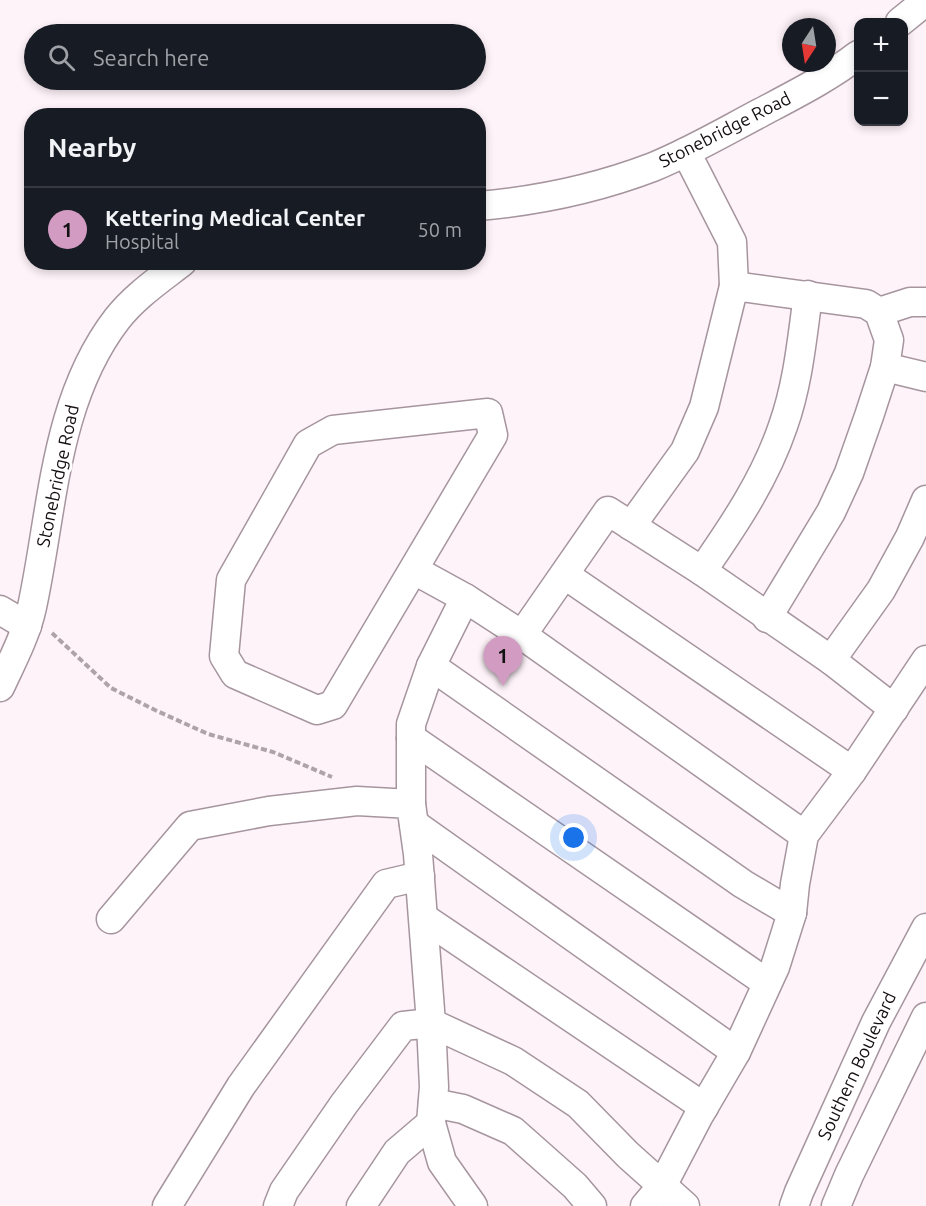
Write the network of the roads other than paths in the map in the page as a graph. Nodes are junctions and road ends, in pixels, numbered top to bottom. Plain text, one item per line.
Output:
1 (926, 2) edge
2 (905, 18) edge
3 (854, 58) edge
4 (686, 152) junction
5 (486, 205) edge
6 (172, 270) edge
7 (734, 286) junction
8 (808, 295) junction
9 (926, 302) edge
10 (879, 312) junction
11 (885, 367) junction
12 (926, 378) edge
13 (926, 500) edge
14 (631, 526) junction
15 (414, 570) junction
16 (702, 571) junction
17 (565, 575) junction
18 (465, 598) junction
19 (0, 610) edge
20 (767, 618) junction
21 (27, 626) junction
22 (522, 635) junction
23 (831, 660) junction
24 (926, 660) edge
25 (431, 666) junction
26 (0, 687) edge
27 (894, 709) junction
28 (411, 738) junction
29 (852, 771) junction
30 (413, 814) junction
31 (804, 835) junction
32 (420, 876) junction
33 (792, 913) junction
34 (111, 918) dead end
35 (424, 918) junction
36 (926, 928) edge
37 (767, 983) junction
38 (926, 1017) edge
39 (431, 1023) junction
40 (736, 1052) junction
41 (704, 1107) junction
42 (432, 1113) junction
43 (653, 1196) edge
44 (167, 1206) edge
45 (278, 1206) edge
46 (361, 1206) edge
47 (473, 1206) edge
48 (592, 1206) edge
49 (685, 1206) edge
50 (794, 1206) edge
51 (837, 1206) edge

1 - 2 street
3 - 4 street, Stonebridge Road
4 - 5 street, Stonebridge Road
4 - 7 street
6 - 21 street, Stonebridge Road
7 - 8 street
7 - 14 street
8 - 10 street
8 - 16 street
9 - 10 street
10 - 11 street
11 - 12 street
11 - 20 street
13 - 23 street
14 - 16 street
14 - 17 street
15 - 15 street
15 - 18 street
16 - 20 street
17 - 22 street
17 - 29 street
18 - 22 street
18 - 25 street
19 - 21 street
20 - 23 street
21 - 26 street, Stonebridge Road
22 - 31 street
23 - 27 street
24 - 27 street
25 - 28 street
25 - 33 street
27 - 29 street
28 - 30 street
28 - 37 street
29 - 31 street
30 - 32 street
30 - 34 street
30 - 40 street
31 - 33 street
32 - 35 street
32 - 44 street
33 - 37 street
35 - 39 street
35 - 41 street
36 - 50 street, Southern Boulevard
37 - 40 street
38 - 51 street
39 - 42 street
39 - 43 street
39 - 45 street
40 - 41 street
41 - 43 street
42 - 46 street
42 - 47 street
42 - 48 street
43 - 49 street

